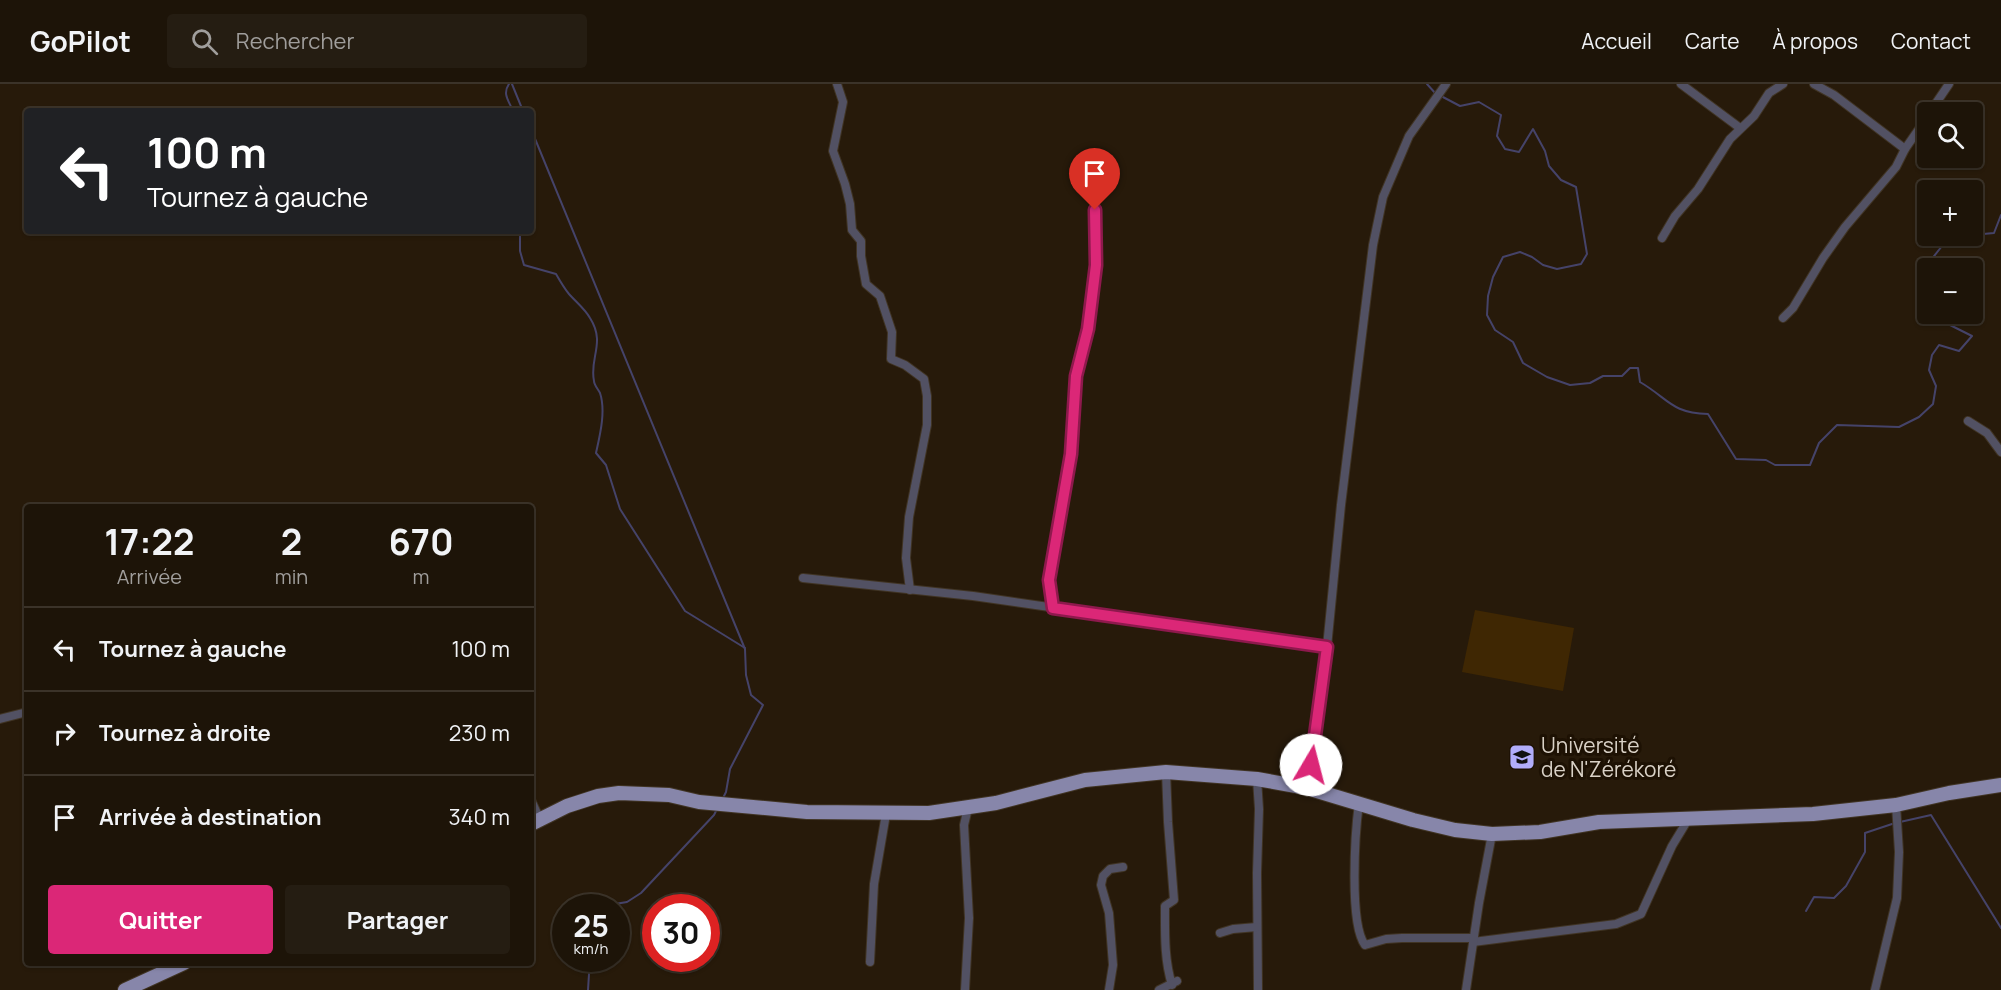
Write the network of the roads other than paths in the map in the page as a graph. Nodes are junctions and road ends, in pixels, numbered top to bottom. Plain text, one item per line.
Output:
1 (837, 84) edge
2 (1681, 84) edge
3 (1783, 84) edge
4 (1814, 84) edge
5 (1949, 84) edge
6 (1444, 86) edge
7 (1937, 102) edge
8 (1740, 128) junction
9 (1917, 132) edge
10 (1905, 149) junction
11 (1095, 197) dead end
12 (1662, 238) dead end
13 (1783, 318) dead end
14 (1968, 421) dead end
15 (2001, 452) edge
16 (803, 578) dead end
17 (910, 590) junction
18 (1053, 608) junction
19 (1327, 647) junction
20 (24, 713) edge
21 (0, 719) edge
22 (1166, 772) junction
23 (1257, 779) junction
24 (2001, 785) edge
25 (1307, 788) junction
26 (1359, 803) junction
27 (1896, 805) junction
28 (968, 808) junction
29 (886, 814) junction
30 (1689, 818) junction
31 (536, 822) edge
32 (1492, 834) junction
33 (1123, 867) dead end
34 (1257, 927) junction
35 (1220, 933) dead end
36 (1474, 940) junction
37 (870, 962) dead end
38 (177, 966) edge
39 (125, 990) edge
40 (965, 990) edge
41 (1110, 990) edge
42 (1159, 990) edge
43 (1258, 990) edge
44 (1466, 990) edge
45 (1875, 990) edge

1 - 17 street
2 - 8 street
3 - 8 street
4 - 10 street
5 - 7 street
6 - 19 street
8 - 12 street
9 - 10 street
10 - 13 street
11 - 18 street
14 - 15 street
16 - 17 street
17 - 18 street
18 - 19 street
19 - 25 street
20 - 21 street
22 - 23 main road
22 - 28 main road
22 - 42 street
23 - 25 main road
23 - 34 street
24 - 27 main road
25 - 26 main road
26 - 32 main road
26 - 36 street
27 - 30 main road
27 - 45 street
28 - 29 main road
28 - 40 street
29 - 31 main road
29 - 37 street
30 - 32 main road
30 - 36 street
32 - 36 street
33 - 41 street
34 - 35 street
34 - 43 street
36 - 44 street
38 - 39 main road

